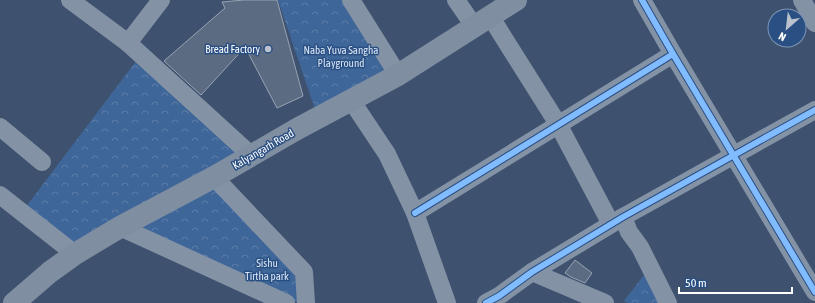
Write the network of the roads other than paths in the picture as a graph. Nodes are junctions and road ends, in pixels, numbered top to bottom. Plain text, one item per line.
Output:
1 (70, 0) edge
2 (161, 0) edge
3 (351, 0) edge
4 (456, 0) edge
5 (516, 0) edge
6 (642, 0) edge
7 (802, 0) edge
8 (482, 21) junction
9 (815, 23) edge
10 (128, 43) junction
11 (672, 54) junction
12 (398, 75) junction
13 (351, 100) junction
14 (815, 110) edge
15 (558, 124) junction
16 (0, 127) edge
17 (733, 155) junction
18 (251, 156) junction
19 (42, 162) dead end
20 (214, 177) junction
21 (0, 194) edge
22 (415, 213) junction
23 (617, 221) junction
24 (120, 227) junction
25 (75, 254) junction
26 (532, 272) junction
27 (815, 292) edge
28 (815, 296) edge
29 (16, 303) edge
30 (286, 303) edge
31 (306, 303) edge
32 (447, 303) edge
33 (486, 303) edge
34 (605, 303) edge
35 (668, 303) edge
36 (804, 303) edge

1 - 10 street
2 - 10 street
3 - 12 street
4 - 8 street
5 - 8 main road, Kalyangarh Road
6 - 11 street
7 - 9 street
8 - 12 main road, Kalyangarh Road
8 - 15 street
10 - 18 street
11 - 15 street
11 - 17 street
12 - 13 main road, Kalyangarh Road
13 - 18 main road, Kalyangarh Road
13 - 22 street
14 - 17 street
15 - 22 street
15 - 23 street
16 - 19 street
17 - 23 street
17 - 27 street
18 - 20 main road, Kalyangarh Road
20 - 24 main road, Kalyangarh Road
20 - 31 street
21 - 25 street
22 - 32 street
23 - 26 street
23 - 35 street
24 - 25 main road, Kalyangarh Road
24 - 30 street
25 - 29 main road, Kalyangarh Road
26 - 33 street
26 - 34 street
28 - 36 street

